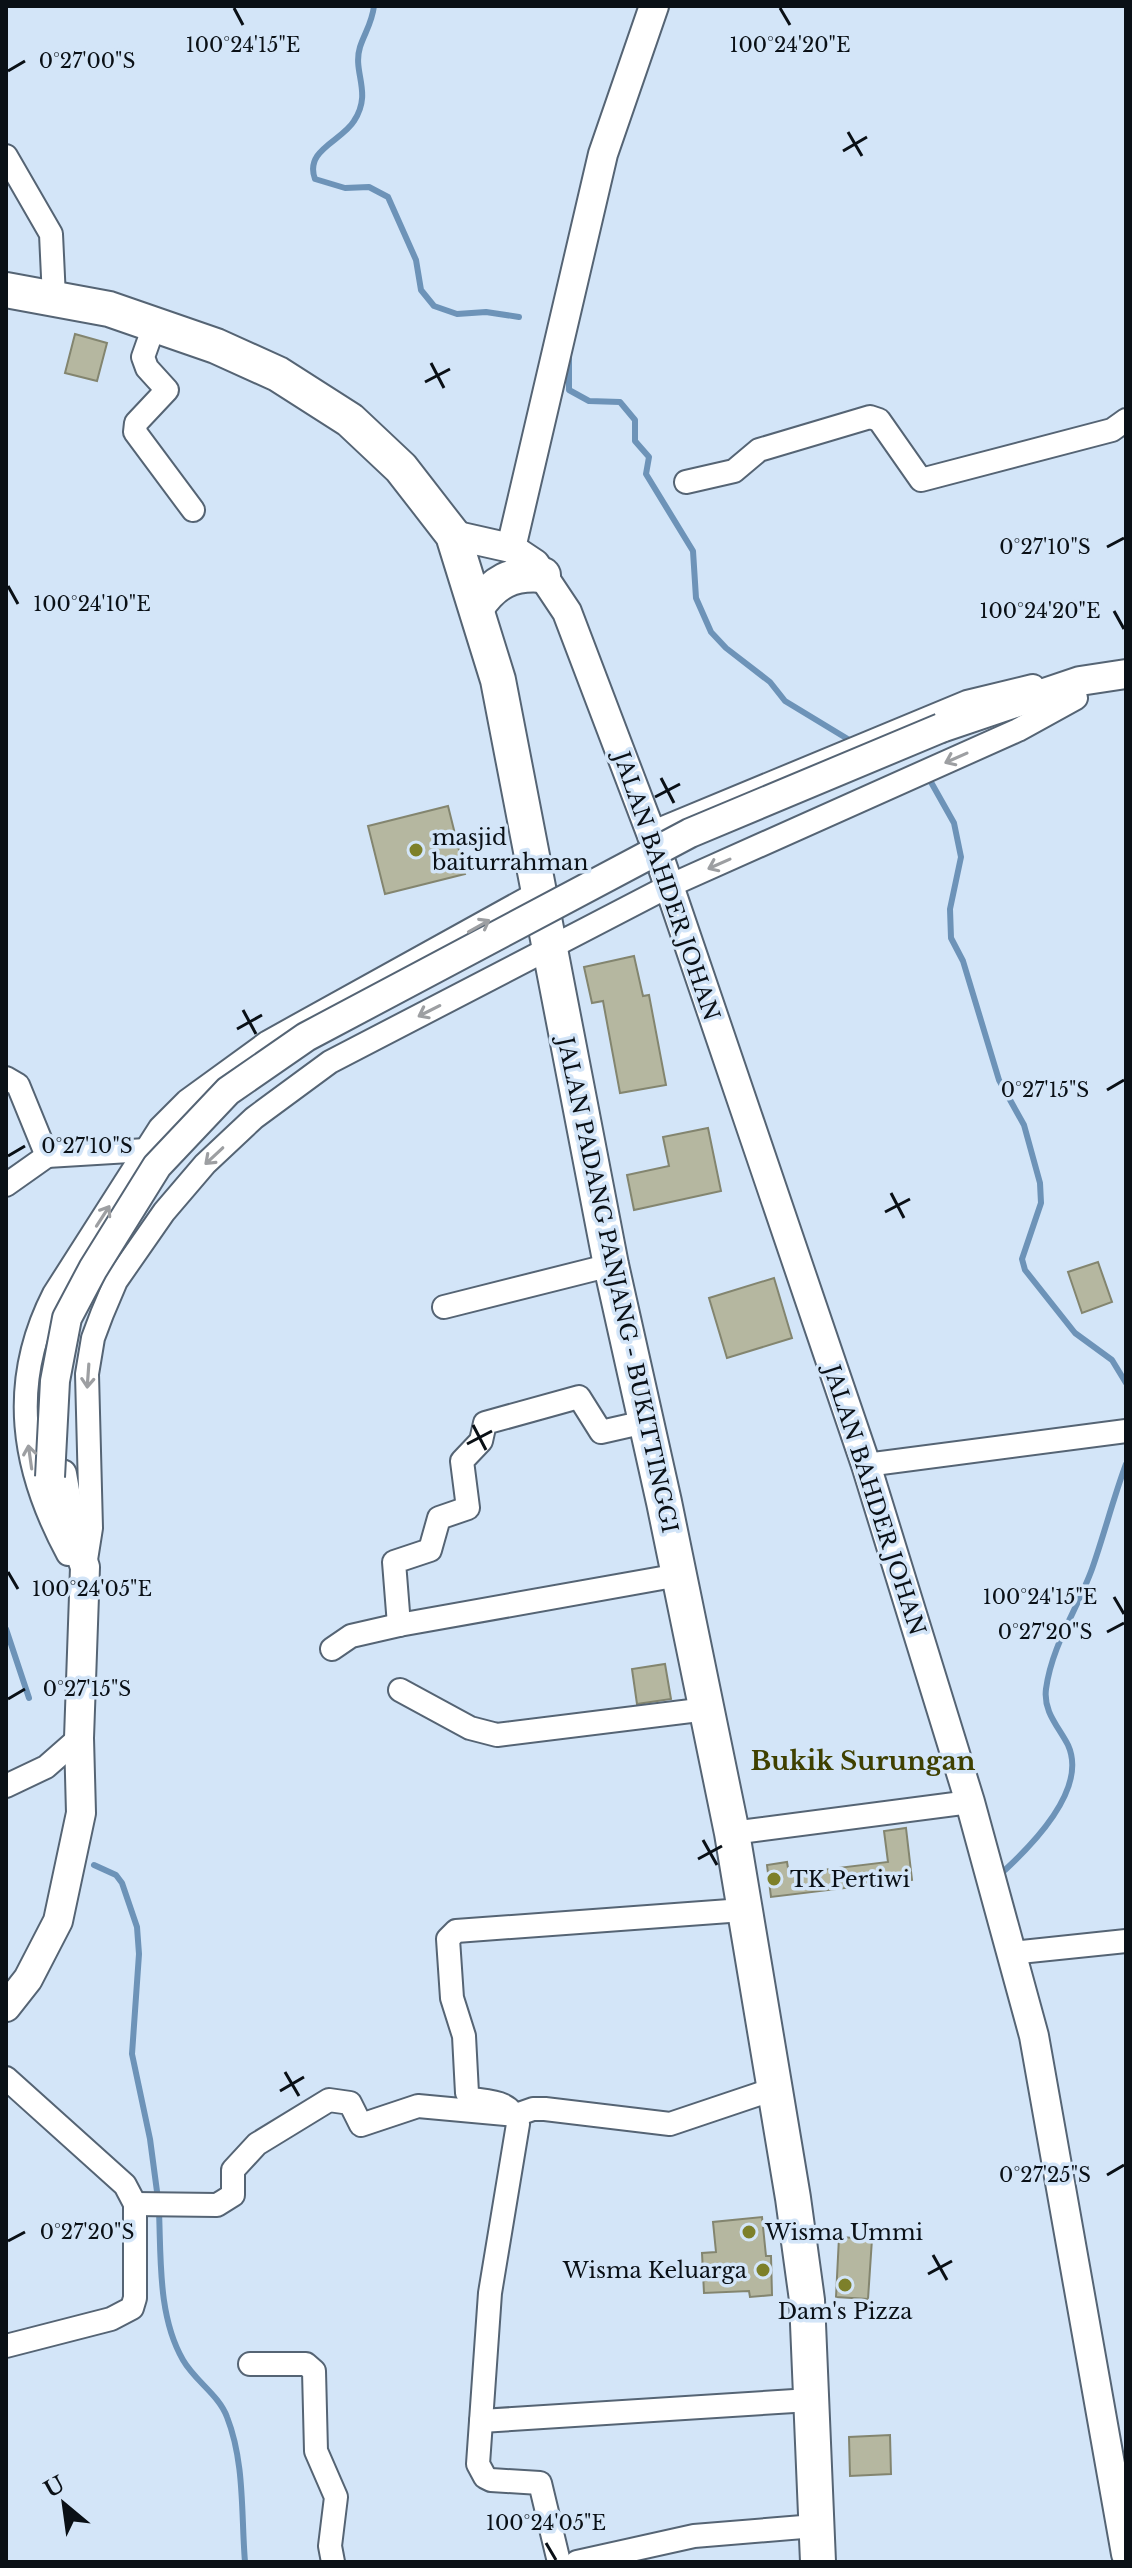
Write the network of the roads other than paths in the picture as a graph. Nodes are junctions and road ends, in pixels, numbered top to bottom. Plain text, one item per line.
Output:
1 (654, 6) edge
2 (6, 156) edge
3 (6, 290) edge
4 (54, 298) junction
5 (154, 326) junction
6 (1126, 420) edge
7 (686, 482) dead end
8 (193, 510) dead end
9 (453, 535) junction
10 (511, 548) junction
11 (543, 575) junction
12 (477, 607) junction
13 (1123, 675) edge
14 (1078, 689) junction
15 (651, 833) junction
16 (669, 886) junction
17 (537, 893) junction
18 (548, 950) junction
19 (6, 1078) edge
20 (146, 1150) junction
21 (47, 1156) junction
22 (6, 1185) edge
23 (611, 1265) junction
24 (444, 1307) dead end
25 (645, 1422) junction
26 (1126, 1431) edge
27 (866, 1465) junction
28 (79, 1571) junction
29 (679, 1575) junction
30 (399, 1625) junction
31 (332, 1649) dead end
32 (400, 1690) dead end
33 (707, 1709) junction
34 (79, 1738) junction
35 (6, 1786) edge
36 (970, 1802) junction
37 (732, 1833) junction
38 (743, 1910) junction
39 (1126, 1941) edge
40 (1011, 1953) junction
41 (6, 2007) edge
42 (6, 2078) edge
43 (774, 2089) junction
44 (516, 2115) junction
45 (135, 2204) junction
46 (6, 2346) edge
47 (250, 2364) dead end
48 (810, 2400) junction
49 (481, 2421) junction
50 (815, 2526) junction
51 (1126, 2554) edge
52 (333, 2562) edge
53 (559, 2562) edge
54 (577, 2562) edge
55 (818, 2562) edge

1 - 10 main road
2 - 4 street
3 - 4 highway, JALAN PADANG PANJANG - BUKITTINGGI
4 - 5 highway, JALAN PADANG PANJANG - BUKITTINGGI
5 - 8 street
5 - 9 highway, JALAN PADANG PANJANG - BUKITTINGGI
6 - 7 street
9 - 10 main road, JALAN BAHDER JOHAN
9 - 12 highway, JALAN PADANG PANJANG - BUKITTINGGI
10 - 11 main road, JALAN BAHDER JOHAN
11 - 12 highway
11 - 15 main road, JALAN BAHDER JOHAN
12 - 17 highway, JALAN PADANG PANJANG - BUKITTINGGI
13 - 14 main road
14 - 15 street
14 -> 16 street
14 - 28 main road, bridge
15 - 16 main road, JALAN BAHDER JOHAN
16 - 18 street
16 - 27 main road, JALAN BAHDER JOHAN
17 - 18 highway, JALAN PADANG PANJANG - BUKITTINGGI
20 -> 17 street
18 - 23 highway, JALAN PADANG PANJANG - BUKITTINGGI
18 -> 28 street
19 - 21 street
20 - 21 street
28 -> 20 street
21 - 22 street
23 - 24 street
23 - 25 highway, JALAN PADANG PANJANG - BUKITTINGGI
25 - 29 highway, JALAN PADANG PANJANG - BUKITTINGGI
25 - 30 street
26 - 27 street
27 - 36 main road, JALAN BAHDER JOHAN
28 - 34 main road
29 - 30 street
29 - 33 highway, JALAN PADANG PANJANG - BUKITTINGGI
30 - 31 street
32 - 33 street
33 - 37 highway, JALAN PADANG PANJANG - BUKITTINGGI
34 - 35 street
34 - 41 main road
36 - 37 street
36 - 40 main road, JALAN BAHDER JOHAN
37 - 38 highway, JALAN PADANG PANJANG - BUKITTINGGI
38 - 43 highway, JALAN PADANG PANJANG - BUKITTINGGI
38 - 44 street
39 - 40 street
40 - 51 main road, JALAN BAHDER JOHAN
42 - 45 street
43 - 44 street
43 - 48 highway, JALAN PADANG PANJANG - BUKITTINGGI
44 - 45 street
44 - 49 street
45 - 46 street
47 - 52 street
48 - 49 street
48 - 50 highway, JALAN PADANG PANJANG - BUKITTINGGI
49 - 53 street
50 - 54 street
50 - 55 highway, JALAN PADANG PANJANG - BUKITTINGGI

